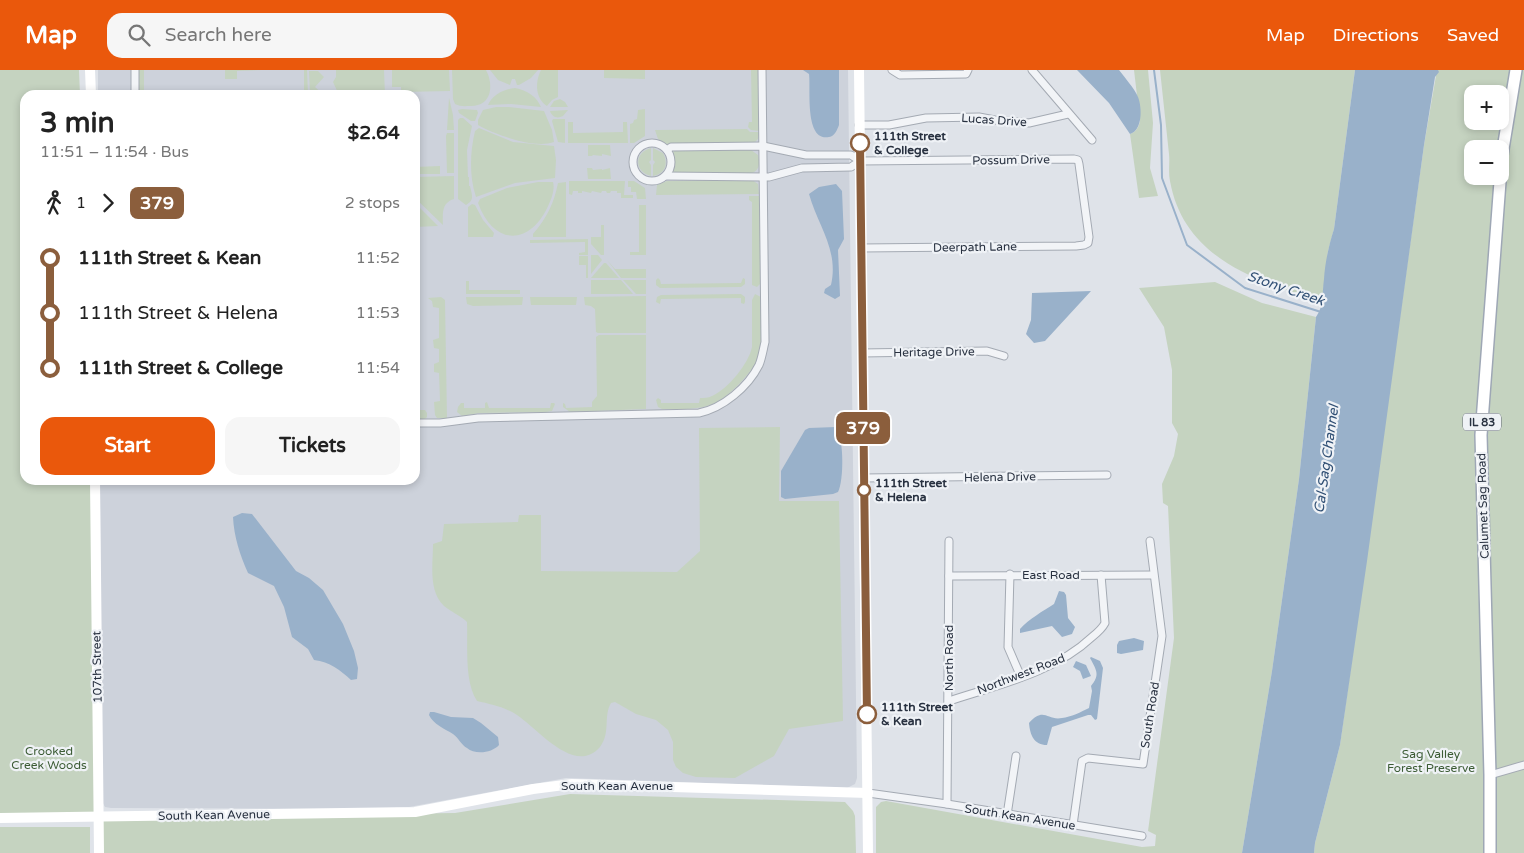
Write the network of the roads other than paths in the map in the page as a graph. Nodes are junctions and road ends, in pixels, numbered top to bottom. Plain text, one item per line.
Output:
1 (90, 70) edge
2 (135, 70) edge
3 (762, 70) edge
4 (859, 70) edge
5 (892, 70) edge
6 (968, 70) edge
7 (1032, 70) edge
8 (1516, 70) edge
9 (91, 90) edge
10 (136, 90) edge
11 (1068, 114) junction
12 (860, 125) junction
13 (1092, 140) dead end
14 (763, 146) junction
15 (667, 150) junction
16 (860, 161) junction
17 (666, 176) junction
18 (764, 178) junction
19 (1088, 243) joint
20 (861, 248) junction
21 (862, 353) junction
22 (1004, 356) dead end
23 (420, 423) edge
24 (1107, 475) dead end
25 (864, 478) junction
26 (94, 485) edge
27 (949, 541) dead end
28 (1150, 541) dead end
29 (1010, 574) junction
30 (1100, 575) junction
31 (1154, 575) junction
32 (949, 576) junction
33 (1021, 677) junction
34 (949, 701) junction
35 (1016, 756) dead end
36 (1524, 765) edge
37 (1490, 775) junction
38 (868, 794) junction
39 (947, 804) junction
40 (1007, 815) junction
41 (98, 816) junction
42 (0, 818) edge
43 (1073, 825) junction
44 (1142, 836) dead end
45 (99, 853) edge
46 (868, 853) edge
47 (1490, 853) edge

1 - 9 street
2 - 10 street
3 - 14 street
4 - 12 street
5 - 6 street
7 - 11 street
8 - 37 main road, Calumet Sag Road / IL 83
11 - 12 street, Lucas Drive
11 - 13 street
12 - 16 street
14 - 15 street
14 - 16 street
14 - 18 street
15 - 17 street
15 - 17 street
16 - 18 street
16 - 19 street, Possum Drive
16 - 20 street
17 - 18 street
18 - 23 street
19 - 20 street, Deerpath Lane
20 - 21 street
21 - 22 street, Heritage Drive
21 - 25 street
24 - 25 street, Helena Drive
25 - 38 street
26 - 41 street, 107th Street
27 - 32 street, North Road
28 - 31 street, South Road
29 - 30 street, East Road
29 - 32 street, East Road
29 - 33 street
30 - 31 street, East Road
30 - 33 street, Northwest Road
31 - 43 street, South Road
32 - 34 street, North Road
33 - 34 street, Northwest Road
34 - 39 street, North Road
35 - 40 street
36 - 37 street
37 - 47 main road, Calumet Sag Road / IL 83
38 - 39 street, South Kean Avenue
38 - 41 street, South Kean Avenue
38 - 46 street
39 - 40 street, South Kean Avenue
40 - 43 street, South Kean Avenue
41 - 42 street, South Kean Avenue
41 - 45 street, 107th Street
43 - 44 street, South Kean Avenue

